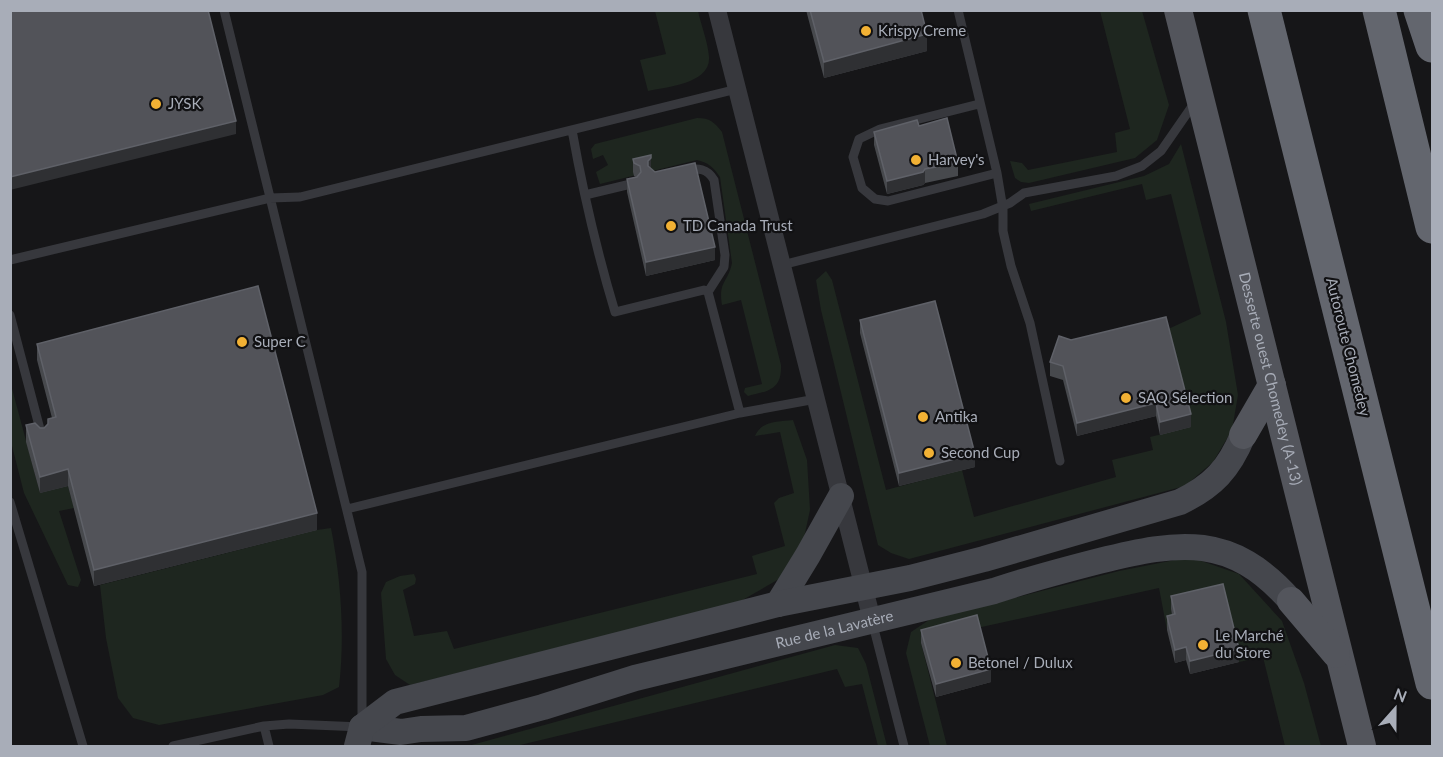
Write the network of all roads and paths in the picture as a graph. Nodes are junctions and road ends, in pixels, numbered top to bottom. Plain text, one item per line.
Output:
1 (224, 10) edge
2 (717, 10) edge
3 (958, 10) edge
4 (1178, 10) edge
5 (1264, 10) edge
6 (1379, 10) edge
7 (1420, 10) edge
8 (1432, 46) edge
9 (737, 89) junction
10 (1199, 94) junction
11 (979, 104) junction
12 (572, 130) junction
13 (675, 172) edge
14 (997, 173) junction
15 (635, 183) edge
16 (585, 195) junction
17 (270, 198) junction
18 (1002, 205) junction
19 (1432, 227) edge
20 (10, 260) edge
21 (782, 266) junction
22 (708, 292) junction
23 (10, 315) edge
24 (1272, 385) junction
25 (816, 399) junction
26 (740, 413) junction
27 (1244, 435) joint
28 (42, 438) edge
29 (1060, 461) dead end
30 (841, 496) junction
31 (10, 502) edge
32 (347, 509) junction
33 (863, 586) junction
34 (1291, 601) joint
35 (778, 604) junction
36 (872, 620) junction
37 (1339, 658) junction
38 (1432, 683) edge
39 (264, 726) junction
40 (466, 728) junction
41 (363, 740) edge
42 (83, 747) edge
43 (173, 747) edge
44 (269, 747) edge
45 (448, 747) edge
46 (904, 747) edge
47 (1362, 747) edge

1 - 17 lane
2 - 9 street
3 - 11 lane
4 - 10 main road, Desserte ouest Chomedey (A-13)
5 - 38 highway, Autoroute Chomedey
6 - 19 highway
7 - 8 highway
9 - 12 lane
9 - 21 street
10 - 18 lane
10 - 24 main road, Desserte ouest Chomedey (A-13)
11 - 14 lane
11 - 14 lane
12 - 16 lane
12 - 17 lane
13 - 22 lane
14 - 18 lane
15 - 16 lane
16 - 22 lane
17 - 20 lane
17 - 32 lane
18 - 21 lane
18 - 29 lane
21 - 25 street
22 - 26 lane
23 - 28 lane
24 - 27 main road
24 - 37 main road, Desserte ouest Chomedey (A-13)
25 - 26 lane
25 - 30 street
26 - 32 lane
27 - 33 street
30 - 33 street
30 - 35 street
31 - 42 lane
32 - 41 lane
33 - 35 street
33 - 36 street
34 - 36 street, Rue de la Lavatère
34 - 37 main road
35 - 41 street
36 - 40 street, Rue de la Lavatère
36 - 46 lane
37 - 47 main road, Desserte ouest Chomedey (A-13)
39 - 41 lane
39 - 43 lane
39 - 44 lane
40 - 41 street, Rue de la Lavatère
40 - 45 street

